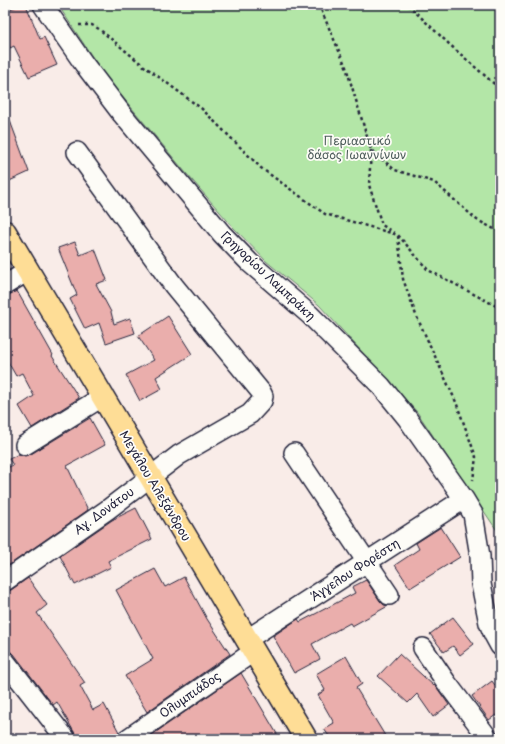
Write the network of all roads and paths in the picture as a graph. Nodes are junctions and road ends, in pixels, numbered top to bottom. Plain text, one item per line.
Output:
1 (43, 5) edge
2 (319, 5) edge
3 (408, 5) edge
4 (62, 32) junction
5 (500, 89) edge
6 (371, 150) junction
7 (77, 152) dead end
8 (5, 232) edge
9 (500, 232) edge
10 (398, 235) junction
11 (28, 271) junction
12 (5, 285) edge
13 (500, 308) edge
14 (102, 397) junction
15 (26, 445) dead end
16 (294, 453) dead end
17 (150, 477) junction
18 (464, 498) junction
19 (367, 562) junction
20 (5, 581) edge
21 (389, 595) dead end
22 (250, 646) junction
23 (500, 646) edge
24 (423, 648) dead end
25 (5, 661) edge
26 (66, 739) edge
27 (127, 739) edge
28 (306, 739) edge
29 (489, 739) edge

1 - 4 street, Γρηγορίου Λαμπράκη
2 - 6 path
3 - 5 path
4 - 10 path
4 - 18 street, Γρηγορίου Λαμπράκη
6 - 9 path
6 - 10 path
7 - 17 street, Αγ. Δονάτου
8 - 11 main road, Μεγάλου Αλεξάνδρου
10 - 13 path
10 - 18 path
11 - 12 street
11 - 14 main road, Μεγάλου Αλεξάνδρου
14 - 15 street
14 - 17 main road, Μεγάλου Αλεξάνδρου
16 - 19 street
17 - 20 street, Αγ. Δονάτου
17 - 22 main road, Μεγάλου Αλεξάνδρου
18 - 19 street, Άγγελου Φορέστη
18 - 23 street, Γρηγορίου Λαμπράκη
19 - 21 street
19 - 22 street, Άγγελου Φορέστη
22 - 27 street, Ολυμπιάδος
22 - 28 main road, Μεγάλου Αλεξάνδρου
24 - 29 street
25 - 26 street

